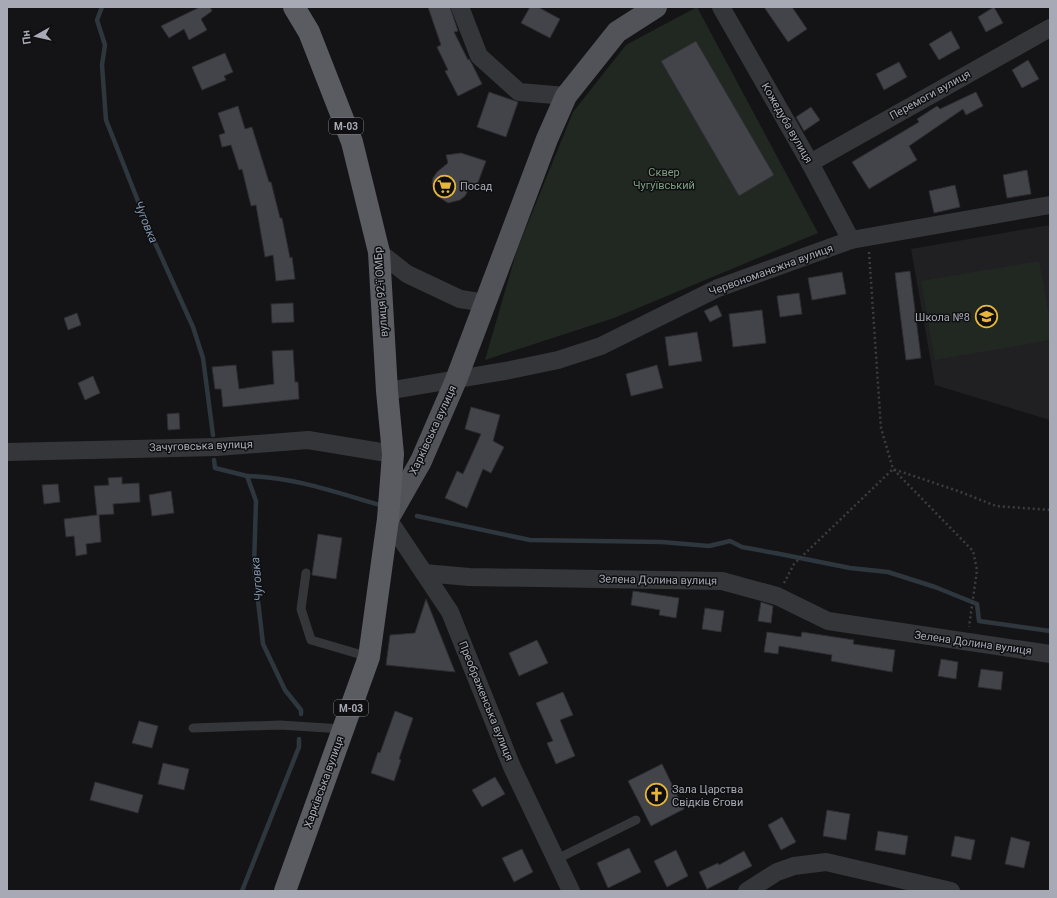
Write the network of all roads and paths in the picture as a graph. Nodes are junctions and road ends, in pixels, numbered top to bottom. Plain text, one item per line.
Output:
1 (294, 7) edge
2 (460, 7) edge
3 (656, 7) edge
4 (721, 7) edge
5 (1050, 28) edge
6 (566, 96) junction
7 (810, 163) junction
8 (1050, 205) edge
9 (860, 239) junction
10 (379, 252) junction
11 (486, 303) junction
12 (456, 380) junction
13 (387, 391) junction
14 (7, 452) edge
15 (393, 454) junction
16 (893, 469) junction
17 (1050, 510) edge
18 (388, 519) junction
19 (306, 573) dead end
20 (424, 573) junction
21 (777, 596) junction
22 (970, 612) dead end
23 (1050, 654) edge
24 (369, 657) junction
25 (193, 728) dead end
26 (343, 730) junction
27 (636, 820) dead end
28 (556, 859) junction
29 (285, 891) edge
30 (571, 891) edge
31 (747, 891) edge
32 (951, 891) edge

1 - 10 highway, вулиця 92-ї ОМБр / М-03
2 - 6 street
3 - 6 main road, Харківська вулиця
4 - 7 street, Кожедуба вулиця
5 - 7 street, Перемоги вулиця
6 - 11 main road, Харківська вулиця
7 - 9 street, Кожедуба вулиця
8 - 9 street, Червономанєжна вулиця
9 - 12 street, Червономанєжна вулиця
9 - 16 path
10 - 11 street
10 - 13 highway, вулиця 92-ї ОМБр / М-03
11 - 12 main road, Харківська вулиця
12 - 13 street, Червономанєжна вулиця
12 - 18 main road, Харківська вулиця
13 - 15 highway, вулиця 92-ї ОМБр / М-03
14 - 15 street, Зачуговська вулиця
15 - 18 highway, вулиця 92-ї ОМБр / М-03
16 - 17 path
16 - 21 path
16 - 22 path
18 - 20 street, Преображенська вулиця
18 - 24 highway, Харківська вулиця / М-03
19 - 24 lane
20 - 21 street, Зелена Долина вулиця
20 - 28 street, Преображенська вулиця
21 - 23 street, Зелена Долина вулиця
24 - 26 highway, Харківська вулиця / М-03
25 - 26 lane
26 - 29 highway, Харківська вулиця / М-03
27 - 28 lane
28 - 30 street, Преображенська вулиця
31 - 32 street

